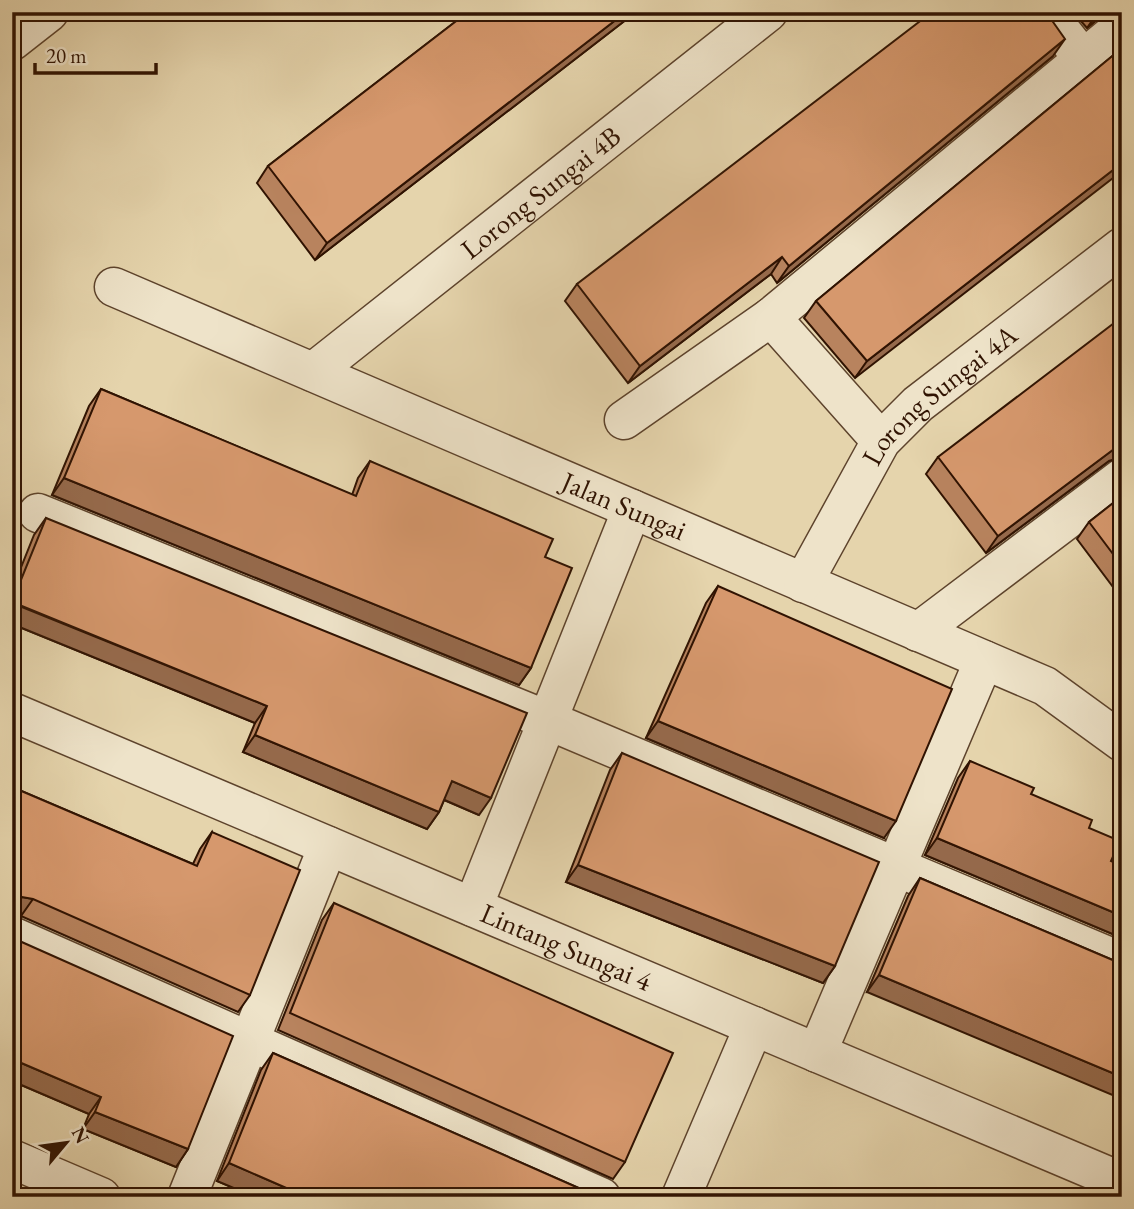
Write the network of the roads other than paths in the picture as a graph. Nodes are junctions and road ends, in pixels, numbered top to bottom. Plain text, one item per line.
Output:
1 (49, 12) edge
2 (768, 12) edge
3 (1046, 12) edge
4 (1122, 27) edge
5 (12, 41) edge
6 (1082, 57) junction
7 (1122, 247) edge
8 (114, 287) dead end
9 (771, 317) junction
10 (313, 372) junction
11 (624, 420) dead end
12 (881, 441) junction
13 (1122, 478) edge
14 (632, 509) junction
15 (37, 513) dead end
16 (803, 583) junction
17 (918, 632) junction
18 (984, 660) junction
19 (12, 712) edge
20 (547, 720) junction
21 (1119, 734) edge
22 (328, 846) junction
23 (896, 868) junction
24 (473, 907) junction
25 (12, 936) edge
26 (1122, 962) edge
27 (754, 1026) junction
28 (250, 1039) junction
29 (817, 1053) junction
30 (28, 1176) edge
31 (1122, 1182) edge
32 (101, 1197) edge
33 (187, 1197) edge
34 (601, 1197) edge
35 (681, 1197) edge

1 - 5 street
2 - 10 street, Lorong Sungai 4B
3 - 6 street
4 - 6 street
6 - 9 street
7 - 12 street, Lorong Sungai 4A
8 - 10 street, Jalan Sungai
9 - 11 street
9 - 12 street
10 - 14 street, Jalan Sungai
12 - 16 street, Lorong Sungai 4A
13 - 17 street
14 - 16 street, Jalan Sungai
14 - 20 street
15 - 20 street
16 - 17 street, Jalan Sungai
17 - 18 street, Jalan Sungai
18 - 21 street, Jalan Sungai
18 - 23 street
19 - 22 street, Lintang Sungai 4
20 - 23 street
20 - 24 street
22 - 24 street, Lintang Sungai 4
22 - 28 street
23 - 26 street
23 - 29 street
24 - 27 street, Lintang Sungai 4
25 - 28 street
27 - 29 street, Lintang Sungai 4
27 - 35 street
28 - 33 street
28 - 34 street
29 - 31 street, Lintang Sungai 4
30 - 32 street

